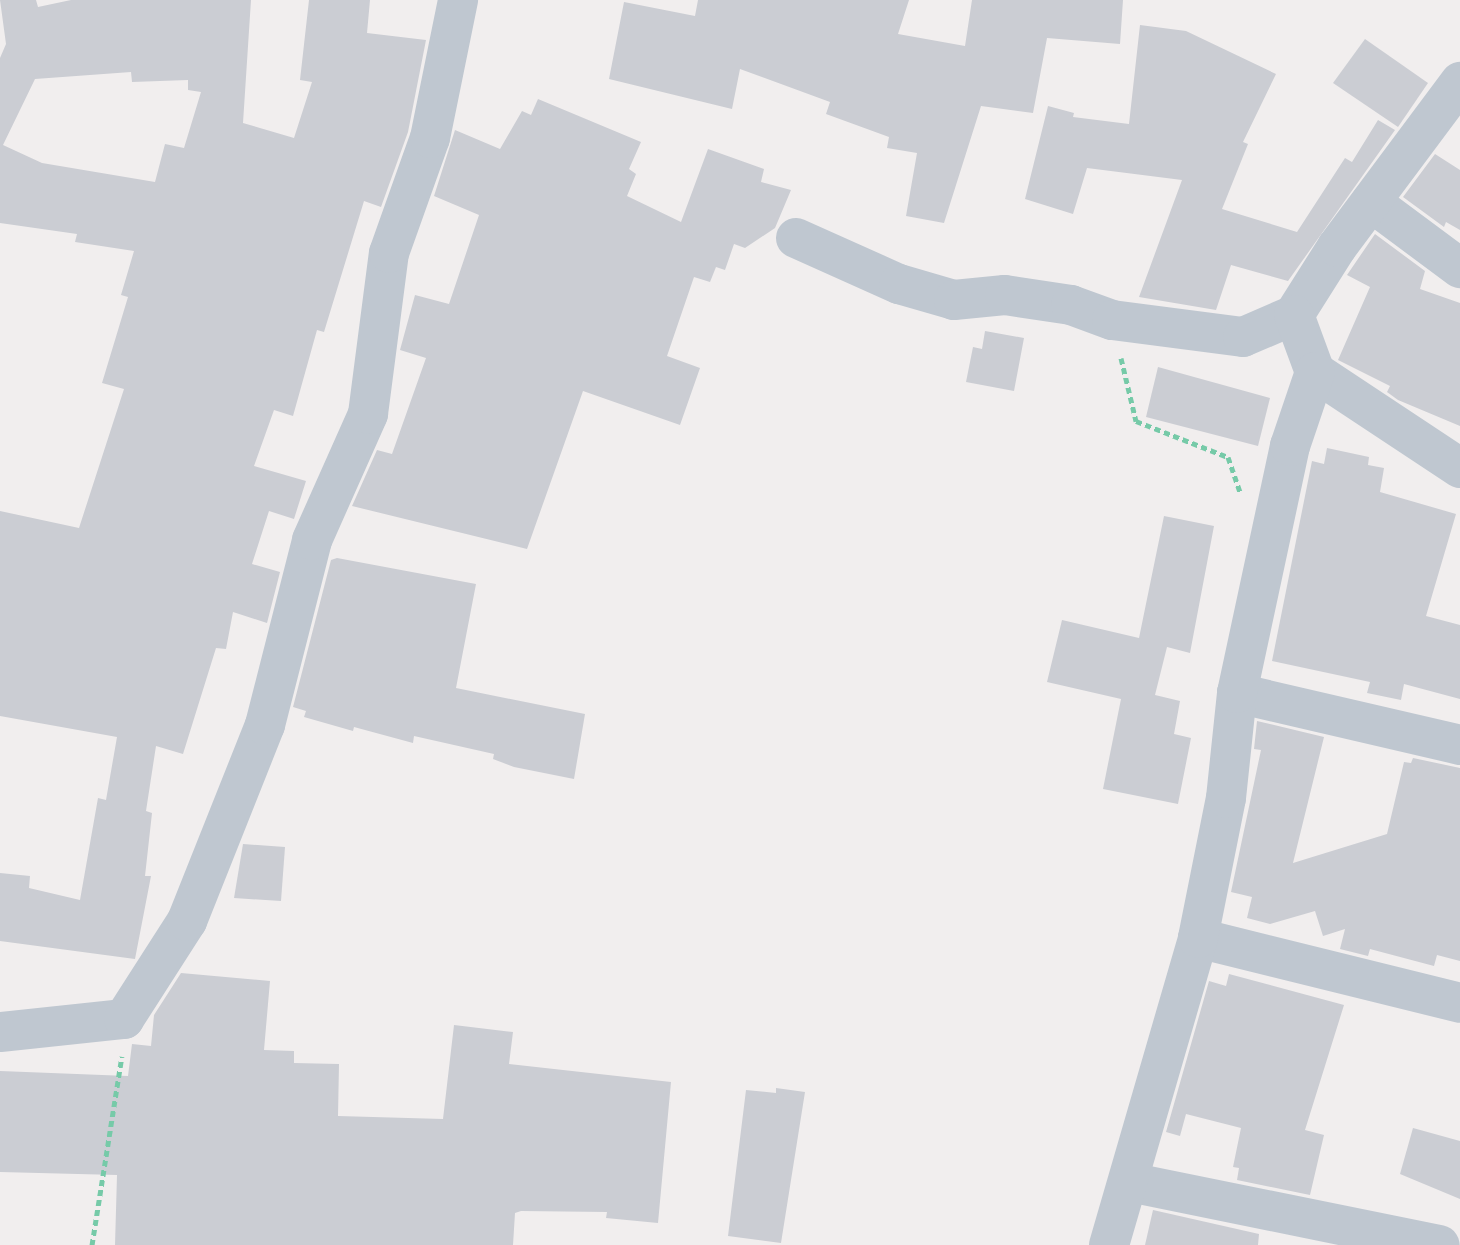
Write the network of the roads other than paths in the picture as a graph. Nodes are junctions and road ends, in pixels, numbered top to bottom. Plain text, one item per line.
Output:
1 (458, 0) edge
2 (1460, 82) edge
3 (1371, 202) junction
4 (796, 238) dead end
5 (1460, 268) edge
6 (1294, 315) junction
7 (1315, 372) junction
8 (1460, 468) edge
9 (1237, 693) junction
10 (1460, 745) edge
11 (1198, 938) junction
12 (1460, 1003) edge
13 (0, 1032) edge
14 (1129, 1182) junction
15 (1109, 1245) edge
16 (1440, 1245) edge

1 - 13 street
2 - 3 street
3 - 5 street
3 - 6 street
4 - 6 street
6 - 7 street
7 - 8 street
7 - 9 street
9 - 10 street
9 - 11 street
11 - 12 street
11 - 14 street
14 - 15 street
14 - 16 street

